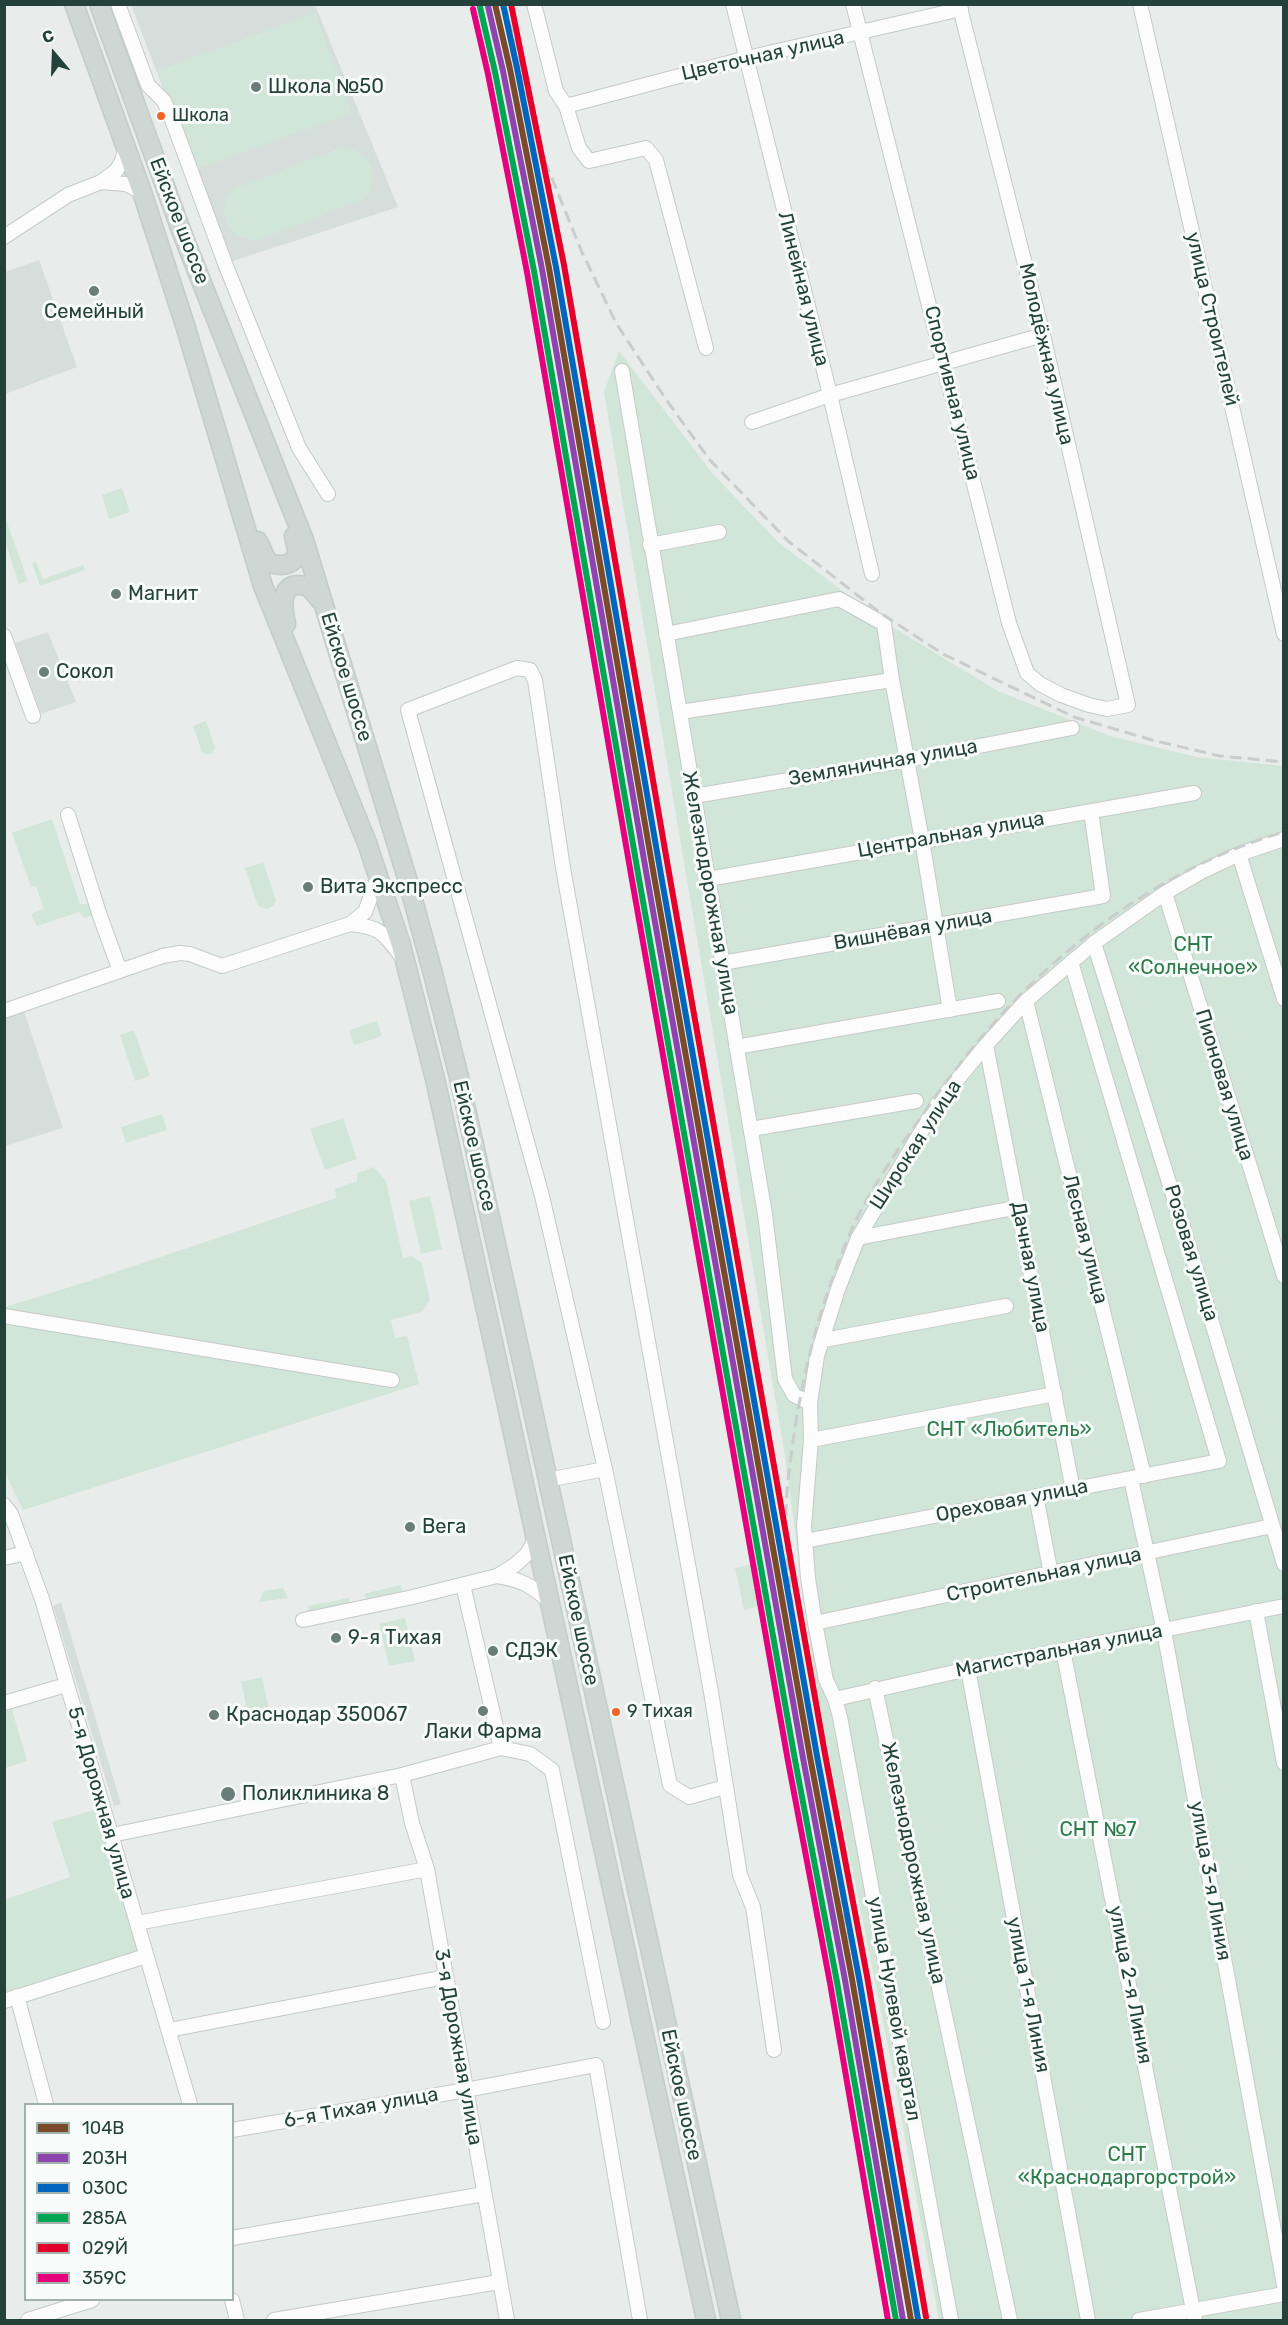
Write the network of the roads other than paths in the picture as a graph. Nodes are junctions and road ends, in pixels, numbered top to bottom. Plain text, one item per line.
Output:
1 (74, 4) edge
2 (99, 4) edge
3 (118, 4) edge
4 (534, 4) edge
5 (733, 4) edge
6 (853, 4) edge
7 (1140, 4) edge
8 (960, 7) edge
9 (861, 33) junction
10 (747, 58) junction
11 (566, 106) junction
12 (126, 148) junction
13 (101, 182) junction
14 (142, 192) junction
15 (4, 237) edge
16 (1042, 335) junction
17 (706, 348) dead end
18 (944, 361) junction
19 (622, 371) dead end
20 (830, 395) junction
21 (752, 422) dead end
22 (267, 446) junction
23 (227, 465) junction
24 (327, 494) dead end
25 (719, 532) dead end
26 (650, 545) junction
27 (872, 574) dead end
28 (323, 603) junction
29 (666, 634) junction
30 (1284, 634) edge
31 (4, 636) edge
32 (295, 667) junction
33 (892, 680) junction
34 (1128, 705) joint
35 (680, 712) junction
36 (33, 716) dead end
37 (1072, 728) dead end
38 (907, 760) junction
39 (1194, 793) dead end
40 (694, 796) junction
41 (1091, 811) junction
42 (68, 815) dead end
43 (1284, 838) edge
44 (922, 840) junction
45 (1239, 854) junction
46 (379, 874) junction
47 (708, 879) junction
48 (1165, 893) junction
49 (350, 924) junction
50 (936, 926) junction
51 (1094, 943) junction
52 (405, 962) junction
53 (1071, 962) junction
54 (722, 963) junction
55 (120, 971) junction
56 (1284, 999) edge
57 (998, 1001) dead end
58 (1026, 1001) junction
59 (951, 1010) junction
60 (4, 1011) edge
61 (986, 1045) junction
62 (736, 1047) junction
63 (916, 1101) dead end
64 (751, 1129) junction
65 (1019, 1207) junction
66 (858, 1238) junction
67 (1284, 1276) edge
68 (1006, 1306) dead end
69 (4, 1316) edge
70 (824, 1340) junction
71 (392, 1380) dead end
72 (1055, 1394) junction
73 (810, 1403) junction
74 (811, 1440) junction
75 (605, 1468) junction
76 (1138, 1478) junction
77 (547, 1480) junction
78 (1073, 1490) junction
79 (1036, 1496) junction
80 (4, 1505) edge
81 (1272, 1526) junction
82 (536, 1538) junction
83 (804, 1541) junction
84 (1148, 1552) junction
85 (26, 1553) junction
86 (4, 1558) edge
87 (1284, 1564) edge
88 (1051, 1574) junction
89 (497, 1576) junction
90 (463, 1585) junction
91 (550, 1602) junction
92 (1284, 1606) edge
93 (1256, 1611) junction
94 (303, 1620) dead end
95 (815, 1623) junction
96 (1164, 1631) junction
97 (1063, 1650) junction
98 (968, 1669) junction
99 (66, 1685) junction
100 (875, 1688) junction
101 (835, 1699) junction
102 (4, 1703) edge
103 (501, 1748) junction
104 (1284, 1763) edge
105 (402, 1775) junction
106 (725, 1787) junction
107 (112, 1835) junction
108 (427, 1869) junction
109 (137, 1923) junction
110 (146, 1956) junction
111 (445, 1977) junction
112 (11, 1998) edge
113 (603, 2022) dead end
114 (169, 2030) junction
115 (774, 2050) dead end
116 (466, 2090) junction
117 (46, 2103) edge
118 (190, 2103) edge
119 (234, 2130) edge
120 (484, 2194) junction
121 (234, 2238) edge
122 (499, 2282) junction
123 (1284, 2285) edge
124 (1284, 2294) edge
125 (89, 2301) edge
126 (232, 2301) edge
127 (701, 2315) edge
128 (1194, 2315) edge
129 (28, 2320) edge
130 (237, 2320) edge
131 (274, 2320) edge
132 (507, 2320) edge
133 (640, 2320) edge
134 (731, 2320) edge
135 (951, 2320) edge
136 (1010, 2320) edge
137 (1088, 2320) edge
138 (1139, 2320) edge

1 - 12 main road, Ейское шоссе
2 - 22 main road, Ейское шоссе
3 - 24 street
4 - 11 street
5 - 10 street, Линейная улица
6 - 9 street, Спортивная улица
7 - 30 street, улица Строителей
8 - 9 street, Цветочная улица
8 - 16 street, Молодёжная улица
9 - 10 street, Цветочная улица
9 - 18 street, Спортивная улица
10 - 11 street, Цветочная улица
10 - 20 street, Линейная улица
11 - 17 street
12 - 13 street
12 - 14 main road, Ейское шоссе
13 - 14 street
13 - 15 street
14 - 23 main road, Ейское шоссе
16 - 18 street
16 - 34 street, Молодёжная улица
18 - 20 street
18 - 34 street, Спортивная улица
19 - 26 street, Железнодорожная улица
20 - 21 street
20 - 27 street, Линейная улица
22 - 23 main road
22 - 28 main road, Ейское шоссе
23 - 32 main road, Ейское шоссе
25 - 26 street
26 - 29 street, Железнодорожная улица
28 - 32 main road
28 - 77 main road, Ейское шоссе
29 - 33 street
29 - 35 street, Железнодорожная улица
31 - 36 street
32 - 46 main road, Ейское шоссе
33 - 35 street
33 - 38 street
35 - 40 street, Железнодорожная улица
37 - 38 street, Земляничная улица
38 - 40 street, Земляничная улица
38 - 44 street
39 - 41 street, Центральная улица
40 - 47 street, Железнодорожная улица
41 - 44 street, Центральная улица
41 - 50 street, Вишнёвая улица
42 - 55 street
43 - 45 street, Широкая улица
44 - 47 street, Центральная улица
44 - 50 street
45 - 48 street, Широкая улица
45 - 56 street
46 - 49 street
46 - 52 main road, Ейское шоссе
47 - 54 street, Железнодорожная улица
48 - 51 street, Широкая улица
48 - 67 street, Пионовая улица
49 - 52 street
49 - 55 street
50 - 54 street, Вишнёвая улица
50 - 59 street
51 - 53 street, Широкая улица
51 - 81 street, Розовая улица
52 - 82 main road, Ейское шоссе
53 - 58 street, Широкая улица
53 - 76 street, Ореховая улица
54 - 62 street, Железнодорожная улица
55 - 60 street
57 - 59 street
58 - 61 street, Широкая улица
58 - 76 street, Лесная улица
59 - 62 street
61 - 65 street, Дачная улица
61 - 66 street, Широкая улица
62 - 64 street, Железнодорожная улица
63 - 64 street
64 - 73 street, Железнодорожная улица
65 - 66 street
65 - 72 street, Дачная улица
66 - 70 street, Широкая улица
68 - 70 street
69 - 71 street
70 - 73 street, Широкая улица
72 - 74 street
72 - 78 street, Дачная улица
73 - 74 street, Широкая улица
74 - 83 street, Широкая улица
75 - 77 street
75 - 106 street
75 - 106 street
76 - 78 street, Ореховая улица
76 - 84 street, улица 3-я Линия
77 - 134 main road, Ейское шоссе
78 - 79 street, Ореховая улица
79 - 83 street, Ореховая улица
79 - 88 street
80 - 85 street, 5-я Дорожная улица
81 - 84 street, Строительная улица
81 - 87 street, Розовая улица
82 - 89 street
82 - 91 main road, Ейское шоссе
83 - 95 street, Широкая улица
84 - 88 street, Строительная улица
84 - 96 street, улица 3-я Линия
85 - 86 street
85 - 99 street, 5-я Дорожная улица
88 - 95 street, Строительная улица
89 - 90 street
89 - 91 street
90 - 94 street
90 - 103 street
91 - 127 main road, Ейское шоссе
92 - 93 street, Магистральная улица
93 - 96 street, Магистральная улица
93 - 104 street
95 - 101 street, Широкая улица
96 - 97 street, Магистральная улица
96 - 123 street, улица 3-я Линия
97 - 98 street, Магистральная улица
97 - 128 street, улица 2-я Линия
98 - 100 street, Магистральная улица
98 - 137 street, улица 1-я Линия
99 - 102 street
99 - 107 street, 5-я Дорожная улица
100 - 101 street, Магистральная улица
100 - 136 street, Железнодорожная улица
101 - 135 street, улица Нулевой квартал
103 - 105 street
103 - 113 street
105 - 107 street
105 - 108 street, 3-я Дорожная улица
106 - 115 street
107 - 109 street, 5-я Дорожная улица
108 - 109 street
108 - 111 street, 3-я Дорожная улица
109 - 110 street, 5-я Дорожная улица
110 - 112 street
110 - 114 street, 5-я Дорожная улица
111 - 114 street
111 - 116 street, 3-я Дорожная улица
112 - 117 street
114 - 118 street, 5-я Дорожная улица
116 - 119 street, 6-я Тихая улица
116 - 120 street, 3-я Дорожная улица
116 - 133 street, 6-я Тихая улица
120 - 121 street
120 - 122 street, 3-я Дорожная улица
122 - 131 street
122 - 132 street, 3-я Дорожная улица
124 - 128 street
125 - 129 street
126 - 130 street
128 - 138 street

